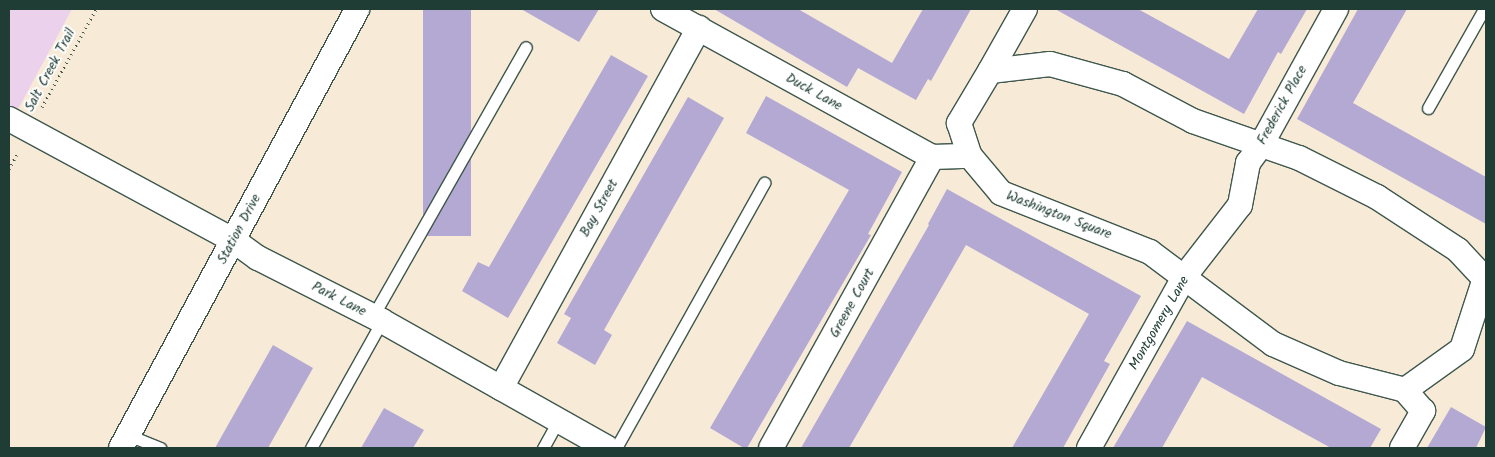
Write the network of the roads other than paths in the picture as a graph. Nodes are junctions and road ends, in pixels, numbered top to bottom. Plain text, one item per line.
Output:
1 (357, 9) edge
2 (663, 9) edge
3 (1025, 9) edge
4 (1336, 9) edge
5 (1484, 9) edge
6 (699, 28) junction
7 (526, 47) dead end
8 (990, 71) junction
9 (1428, 108) dead end
10 (9, 119) edge
11 (1261, 145) junction
12 (970, 156) junction
13 (932, 157) junction
14 (764, 183) dead end
15 (1240, 205) joint
16 (233, 240) junction
17 (1184, 276) junction
18 (1484, 287) edge
19 (377, 318) junction
20 (501, 388) junction
21 (1405, 390) junction
22 (558, 421) junction
23 (124, 442) edge
24 (160, 448) edge
25 (311, 448) edge
26 (543, 448) edge
27 (607, 448) edge
28 (616, 448) edge
29 (771, 448) edge
30 (1089, 448) edge
31 (1402, 448) edge

1 - 16 street, Station Drive
2 - 6 street, Duck Lane
3 - 8 street, Washington Square
4 - 11 street, Frederick Place
5 - 9 lane
6 - 13 street, Duck Lane
6 - 20 street, Bay Street
7 - 19 lane
8 - 11 street
8 - 12 street, Washington Square
10 - 16 street, Park Lane
11 - 15 street, Frederick Place
11 - 18 street
12 - 13 street
12 - 17 street, Washington Square
13 - 29 street, Greene Court
14 - 28 lane
15 - 17 street, Montgomery Lane
16 - 19 street, Park Lane
16 - 23 street, Station Drive
17 - 21 street, Washington Square
17 - 30 street, Montgomery Lane
18 - 21 street
19 - 20 street, Park Lane
19 - 25 lane
20 - 22 street, Park Lane
21 - 31 street
22 - 26 lane
22 - 27 street, Park Lane
23 - 24 lane

